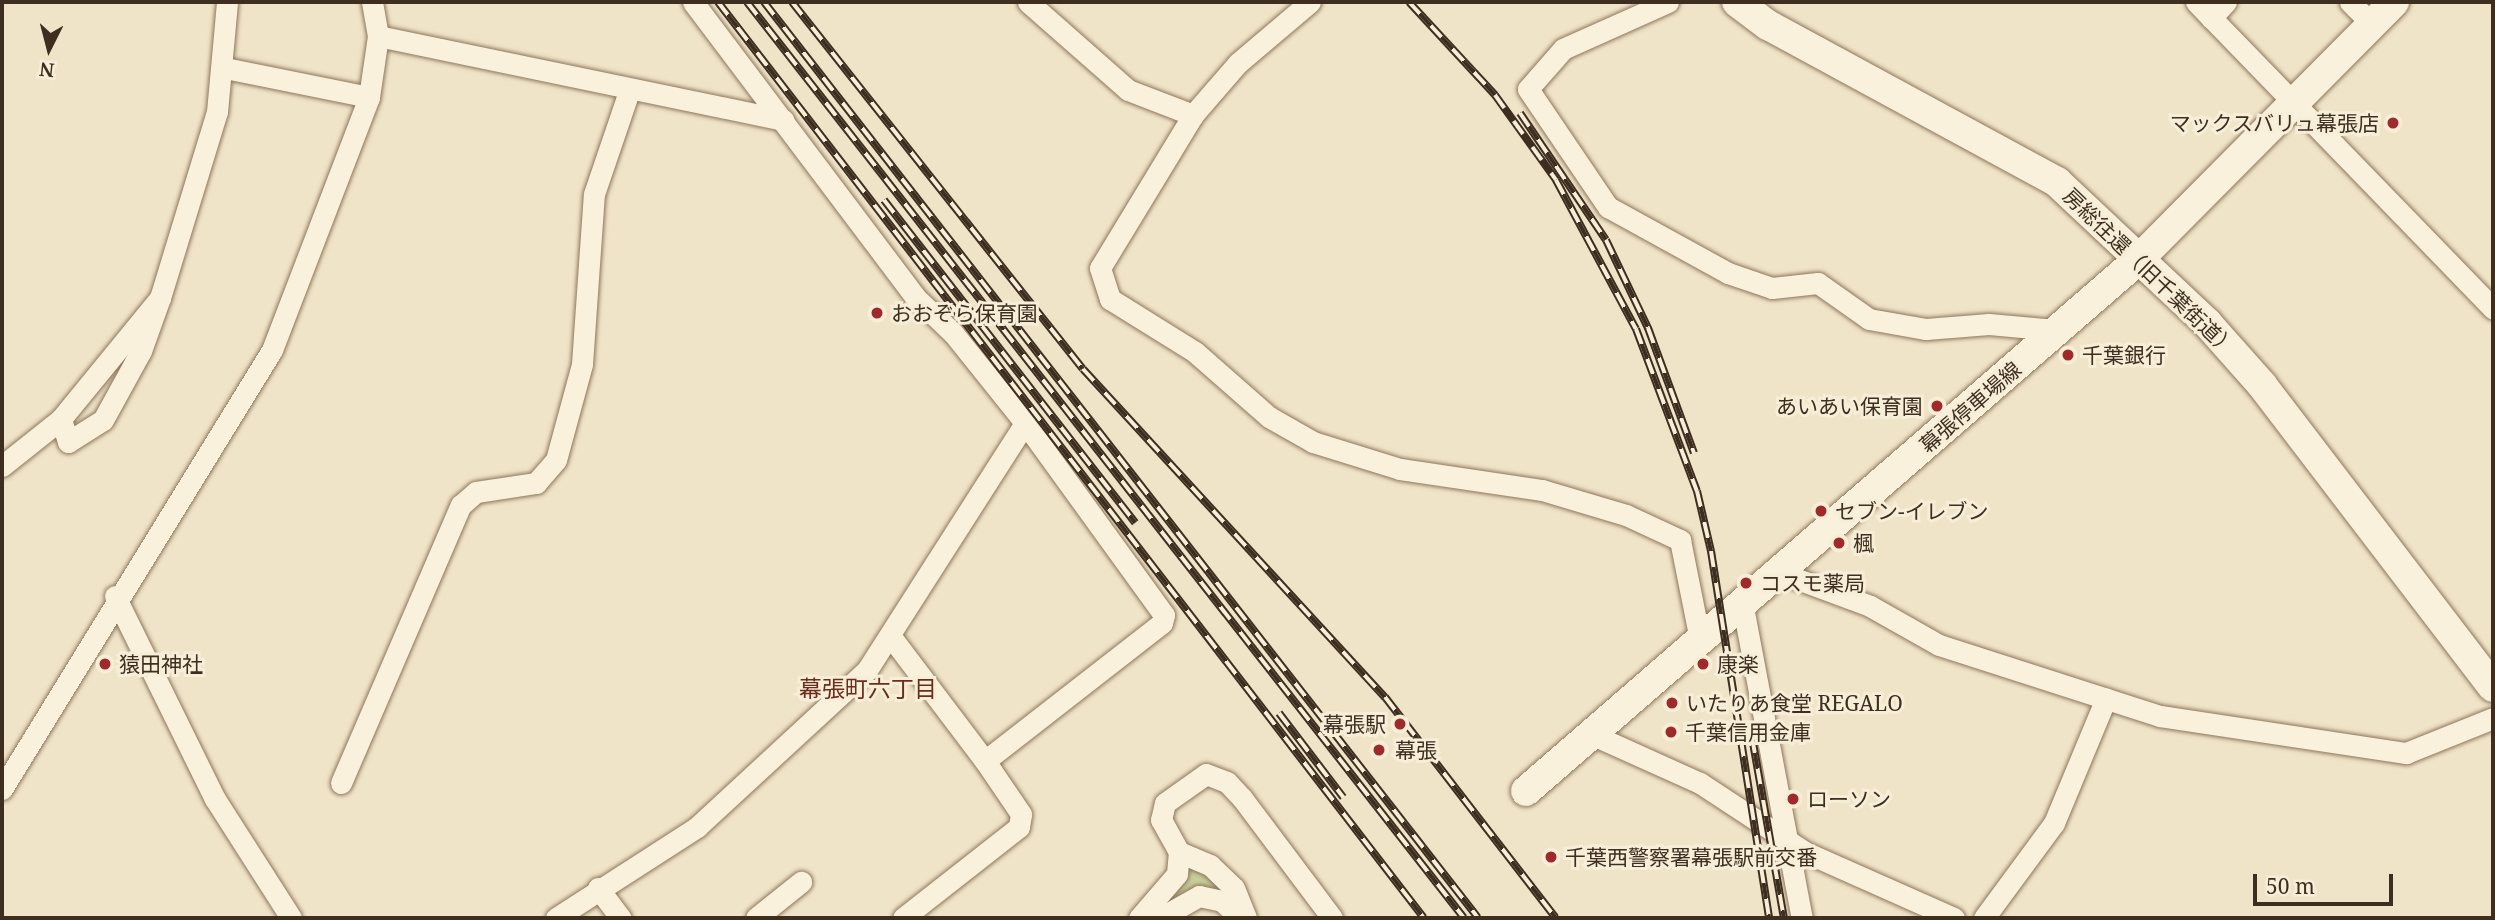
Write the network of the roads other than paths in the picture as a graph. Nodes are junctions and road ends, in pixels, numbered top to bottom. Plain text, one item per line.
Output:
1 (227, 2) edge
2 (372, 2) edge
3 (694, 2) edge
4 (1028, 2) edge
5 (1310, 2) edge
6 (1668, 2) edge
7 (1737, 2) edge
8 (2196, 2) edge
9 (2226, 2) edge
10 (2350, 2) edge
11 (2394, 2) edge
12 (2211, 18) junction
13 (2373, 26) junction
14 (378, 36) junction
15 (225, 68) junction
16 (629, 92) junction
17 (369, 97) junction
18 (2295, 105) junction
19 (1193, 115) junction
20 (783, 120) junction
21 (2139, 259) junction
22 (160, 298) junction
23 (2493, 309) edge
24 (2055, 330) junction
25 (61, 419) junction
26 (1025, 423) junction
27 (2, 466) edge
28 (1781, 573) junction
29 (115, 596) junction
30 (1743, 607) junction
31 (892, 638) junction
32 (1700, 639) junction
33 (2493, 687) edge
34 (2106, 698) junction
35 (2493, 718) edge
36 (1593, 735) junction
37 (985, 761) junction
38 (341, 783) dead end
39 (2, 789) edge
40 (1526, 791) dead end
41 (1785, 841) junction
42 (1178, 852) junction
43 (801, 882) dead end
44 (598, 888) junction
45 (1948, 917) edge
46 (291, 918) edge
47 (556, 918) edge
48 (621, 918) edge
49 (756, 918) edge
50 (903, 918) edge
51 (1139, 918) edge
52 (1160, 918) edge
53 (1240, 918) edge
54 (1246, 918) edge
55 (1332, 918) edge
56 (1802, 918) edge
57 (1984, 918) edge

1 - 15 street
2 - 14 street
3 - 20 street
4 - 19 street
5 - 19 street
6 - 24 street
7 - 21 main road, 房総往還（旧千葉街道）
8 - 12 street
9 - 12 street
10 - 13 street
11 - 13 main road, 幕張停車場線
12 - 18 street
13 - 18 main road, 幕張停車場線
14 - 16 street
14 - 17 street
15 - 17 street
15 - 22 street
16 - 20 street
16 - 38 street
17 - 29 street
18 - 21 main road, 幕張停車場線
18 - 23 street
19 - 32 street
20 - 26 street
21 - 24 main road, 幕張停車場線
21 - 33 main road, 房総往還（旧千葉街道）
22 - 25 street
22 - 25 street
24 - 28 main road, 幕張停車場線
25 - 27 street
26 - 31 street
26 - 37 street
28 - 30 main road, 幕張停車場線
28 - 34 street
29 - 39 street
29 - 46 street
30 - 32 main road, 幕張停車場線
30 - 41 street
31 - 37 street
31 - 44 street
32 - 36 main road, 幕張停車場線
34 - 35 street
34 - 57 street
36 - 40 main road, 幕張停車場線
36 - 41 street
37 - 50 street
41 - 45 street
41 - 56 street
42 - 51 street
42 - 54 street
42 - 55 street
43 - 49 street
44 - 47 street
44 - 48 street
52 - 53 street

